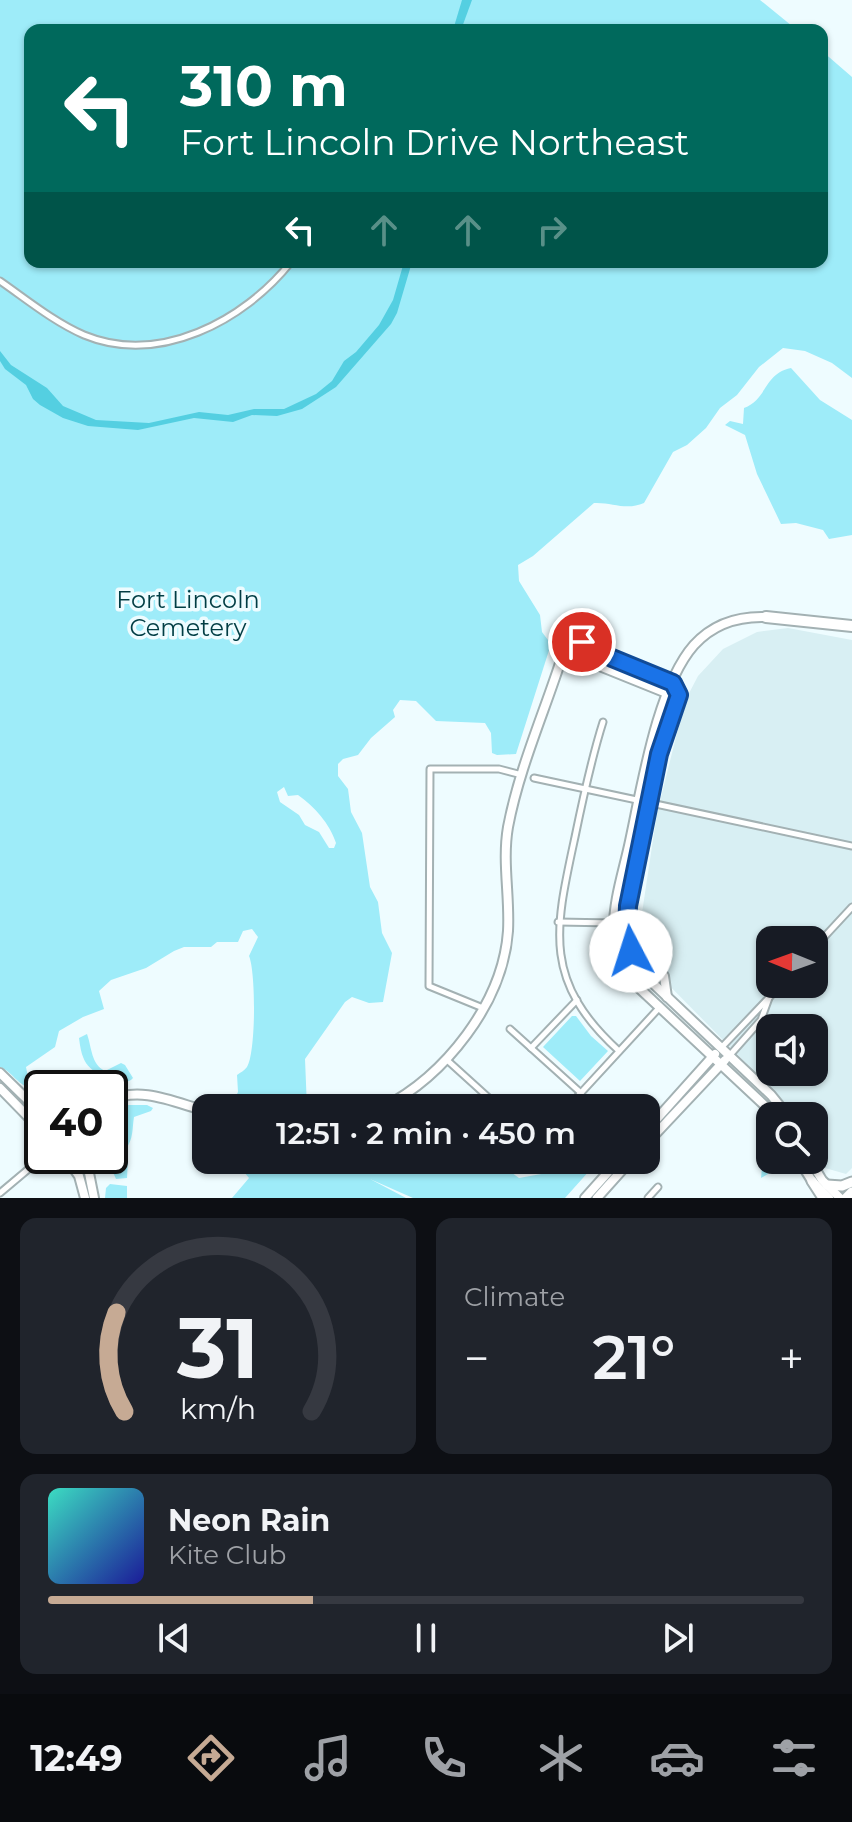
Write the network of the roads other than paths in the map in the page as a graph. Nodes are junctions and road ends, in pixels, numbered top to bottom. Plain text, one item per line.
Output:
1 (285, 268) edge
2 (0, 281) edge
3 (766, 617) joint
4 (852, 626) edge
5 (567, 647) junction
6 (673, 683) junction
7 (669, 694) junction
8 (603, 722) dead end
9 (523, 775) junction
10 (534, 778) dead end
11 (585, 789) junction
12 (639, 801) junction
13 (650, 803) junction
14 (852, 846) edge
15 (852, 907) edge
16 (558, 922) junction
17 (614, 923) junction
18 (644, 932) dead end
19 (828, 933) edge
20 (667, 997) junction
21 (769, 998) joint
22 (577, 1000) junction
23 (483, 1008) junction
24 (659, 1008) junction
25 (510, 1029) dead end
26 (531, 1048) junction
27 (721, 1048) junction
28 (619, 1051) junction
29 (729, 1055) junction
30 (714, 1057) junction
31 (447, 1060) junction
32 (722, 1063) junction
33 (0, 1073) edge
34 (0, 1088) edge
35 (581, 1093) joint
36 (128, 1094) edge
37 (405, 1094) edge
38 (485, 1094) edge
39 (24, 1095) edge
40 (762, 1102) edge
41 (777, 1102) edge
42 (192, 1107) edge
43 (24, 1113) edge
44 (662, 1120) junction
45 (660, 1123) edge
46 (24, 1173) edge
47 (78, 1174) edge
48 (89, 1174) edge
49 (606, 1174) edge
50 (618, 1174) edge
51 (808, 1174) edge
52 (820, 1174) edge
53 (812, 1181) joint
54 (852, 1182) edge
55 (827, 1185) junction
56 (658, 1187) dead end
57 (852, 1192) edge
58 (0, 1193) edge
59 (85, 1198) edge
60 (94, 1198) edge
61 (585, 1198) edge
62 (597, 1198) edge
63 (648, 1198) edge
64 (826, 1198) edge
65 (840, 1198) edge
66 (846, 1198) edge

1 - 2 street
3 - 4 highway
3 - 6 street
5 - 6 street
5 - 7 street
5 - 9 street
6 - 7 street
6 - 13 street
7 - 12 street
8 - 11 street
9 - 23 street
9 - 23 street
10 - 11 street
11 - 12 street
11 - 16 street
12 - 13 street
12 - 17 street
13 - 14 street
13 - 20 street
15 - 19 street
16 - 17 street
16 - 22 street
17 - 24 street
18 - 20 street
20 - 27 street
21 - 27 street
21 - 29 street
22 - 26 street
22 - 28 street
23 - 31 street
24 - 28 street
24 - 30 street
25 - 26 street
26 - 35 street
27 - 29 street
27 - 30 street
28 - 35 street
29 - 32 street
29 - 41 street
30 - 32 street
30 - 44 street
31 - 37 street
31 - 38 street
32 - 40 street
32 - 44 street
33 - 39 street
34 - 43 street
36 - 42 street
44 - 45 street
46 - 58 street
47 - 59 street
48 - 60 street
49 - 61 street
50 - 62 street
51 - 53 street
52 - 55 street
53 - 64 main road
54 - 55 main road
55 - 65 street
56 - 63 street
57 - 66 main road

